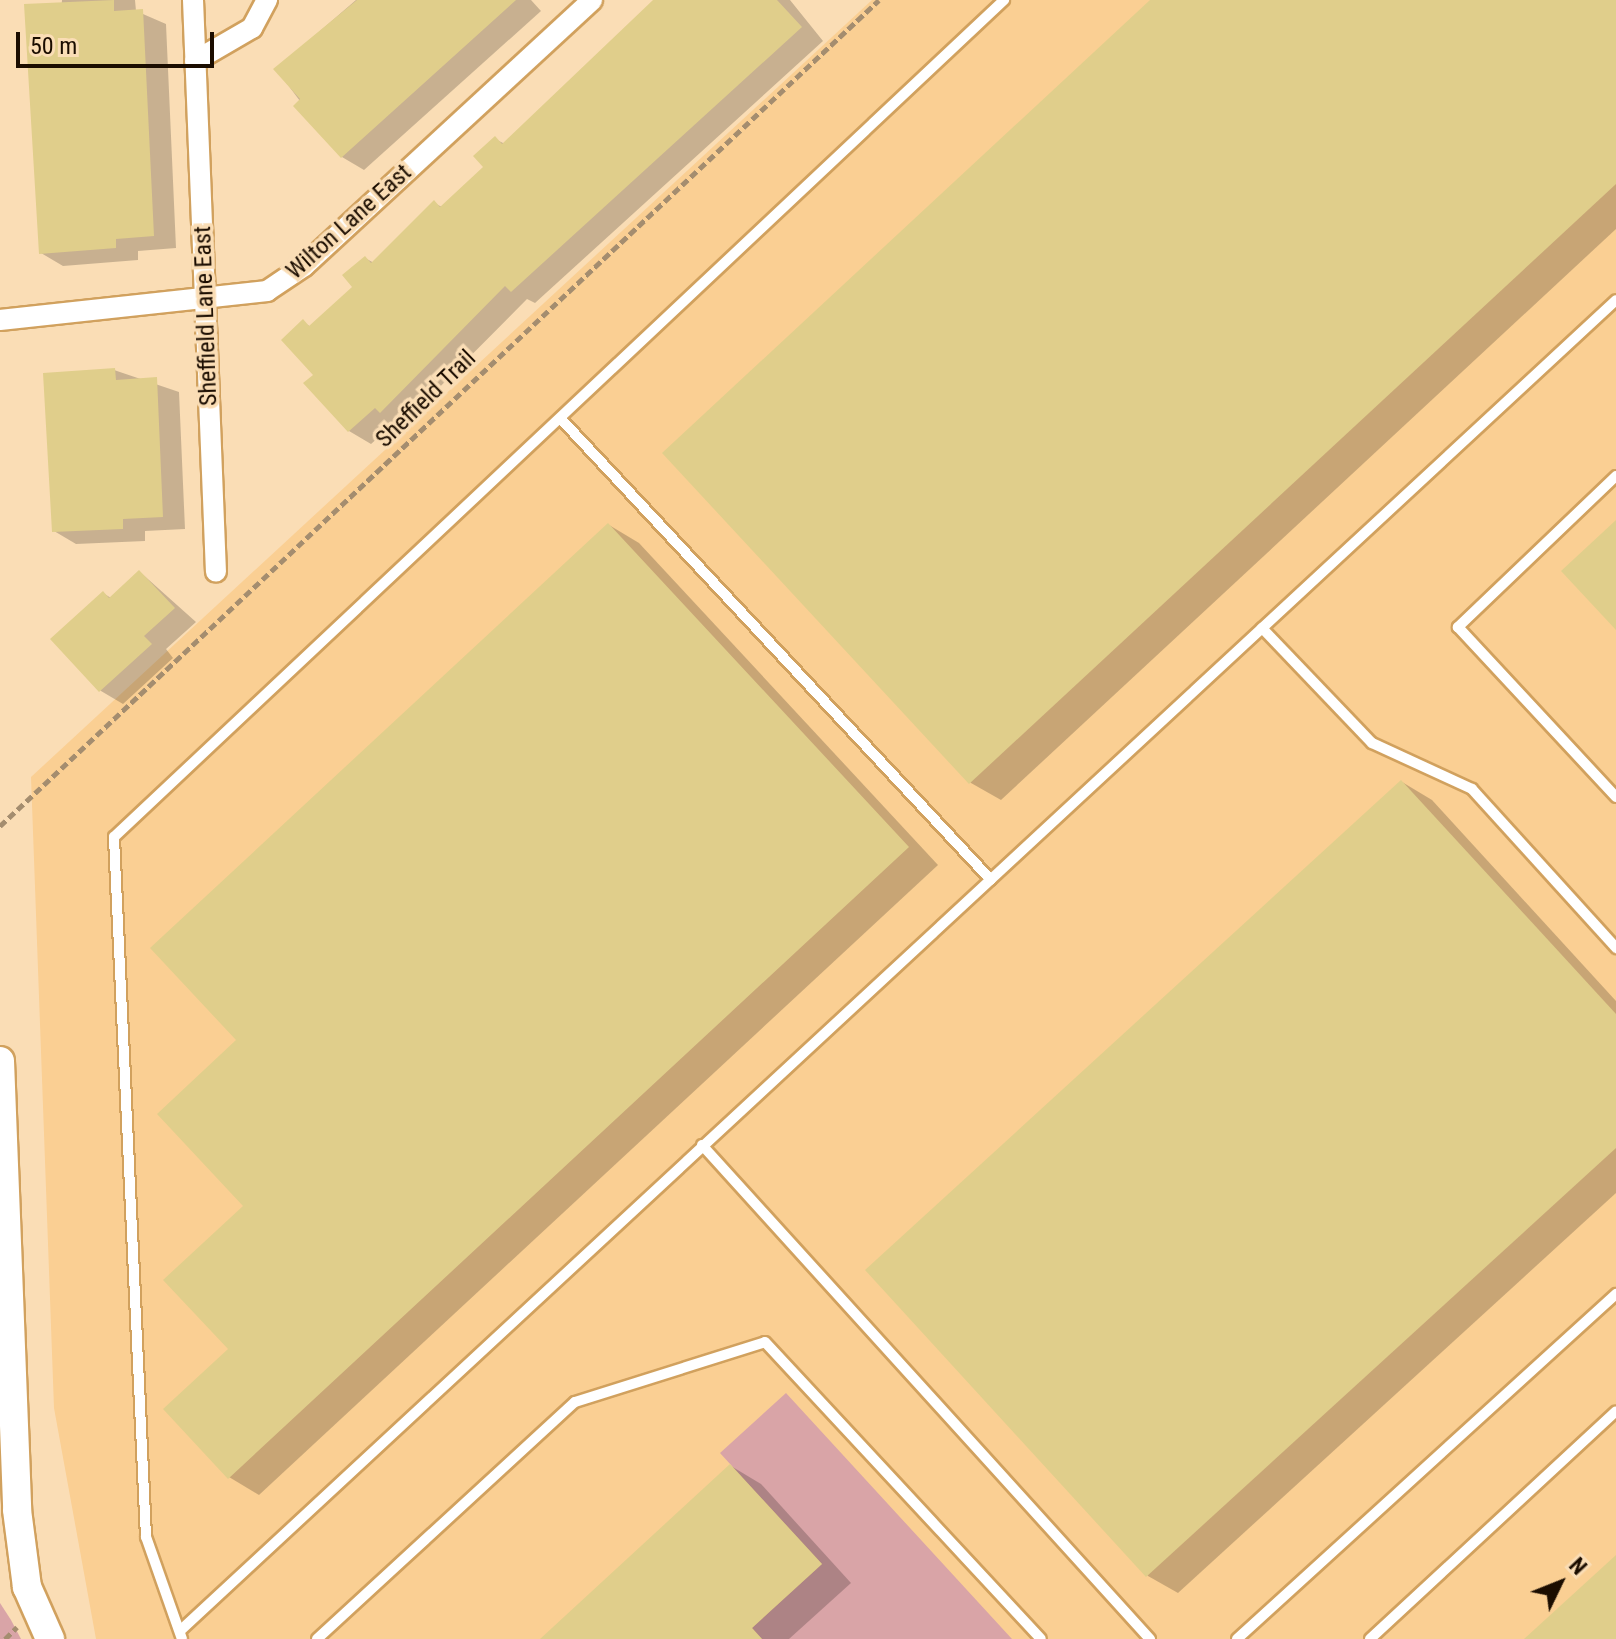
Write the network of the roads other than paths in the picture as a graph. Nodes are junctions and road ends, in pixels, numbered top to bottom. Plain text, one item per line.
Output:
1 (193, 0) edge
2 (267, 0) edge
3 (592, 0) edge
4 (1004, 0) edge
5 (195, 61) junction
6 (1616, 300) edge
7 (205, 302) junction
8 (0, 320) edge
9 (561, 419) junction
10 (1616, 476) edge
11 (216, 572) dead end
12 (1262, 628) junction
13 (1616, 797) edge
14 (991, 880) junction
15 (1616, 948) edge
16 (0, 1061) edge
17 (702, 1145) junction
18 (1616, 1294) edge
19 (1616, 1411) edge
20 (182, 1634) edge
21 (50, 1639) edge
22 (317, 1639) edge
23 (1041, 1639) edge
24 (1150, 1639) edge
25 (1237, 1639) edge
26 (1370, 1639) edge

1 - 5 street, Sheffield Lane East
2 - 5 street
3 - 7 street, Wilton Lane East
4 - 9 lane
5 - 7 street, Sheffield Lane East
6 - 12 lane
7 - 8 street, Wilton Lane East
7 - 11 street, Sheffield Lane East
9 - 14 lane
9 - 20 lane
10 - 13 lane
12 - 14 lane
12 - 15 lane
14 - 17 lane
16 - 21 main road
17 - 20 lane
17 - 24 lane
18 - 25 lane
19 - 26 lane
22 - 23 lane

